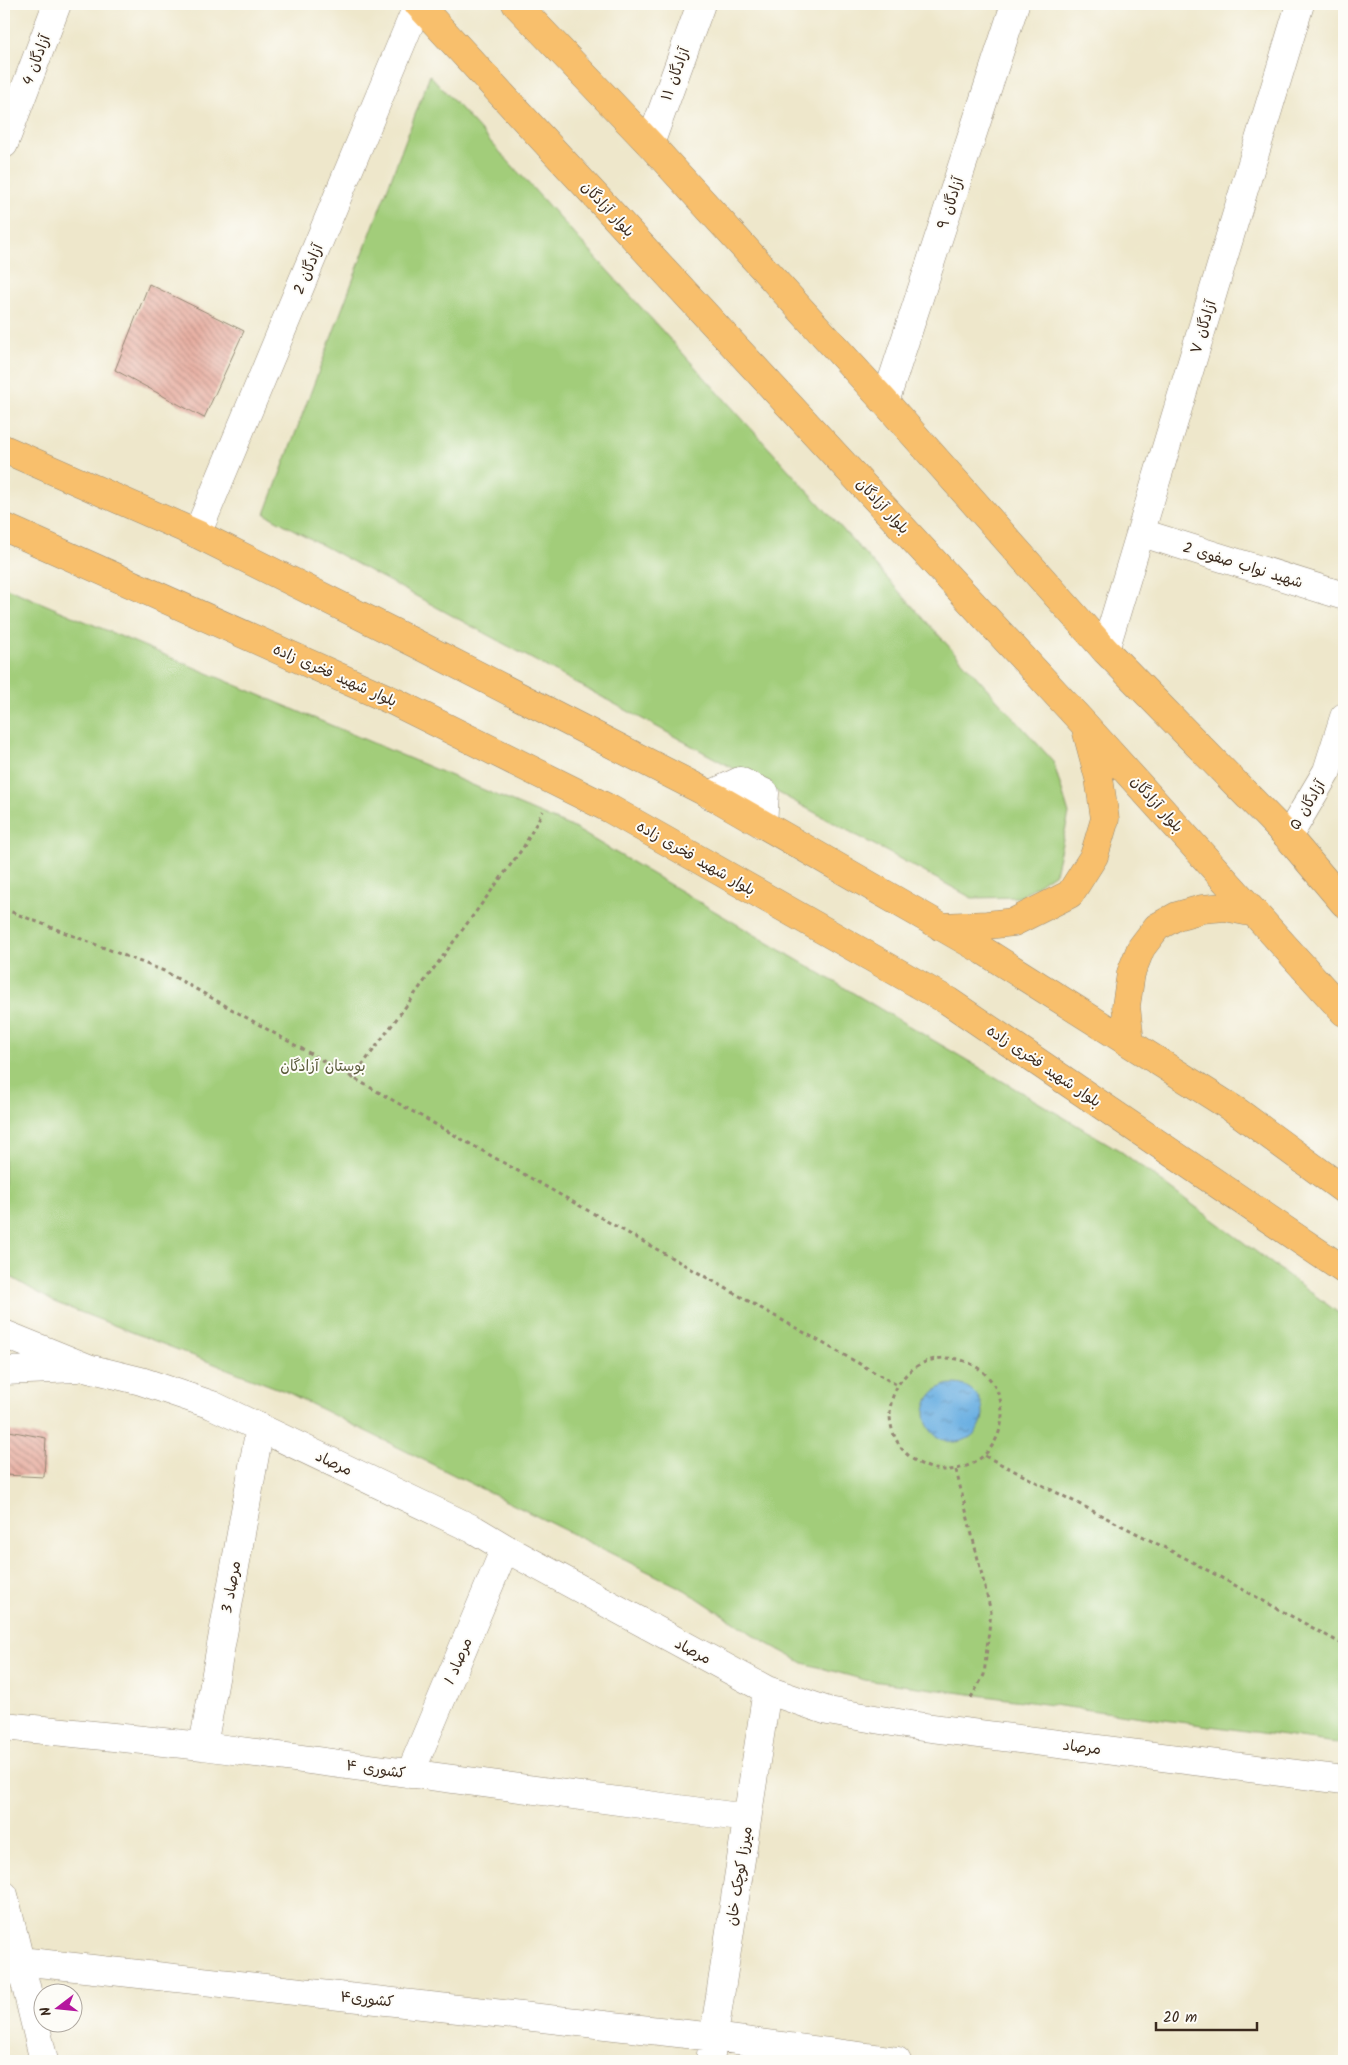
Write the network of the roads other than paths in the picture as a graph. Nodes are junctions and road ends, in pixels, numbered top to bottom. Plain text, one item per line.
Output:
1 (57, 4) edge
2 (418, 4) edge
3 (516, 4) edge
4 (701, 4) edge
5 (1014, 4) edge
6 (1300, 4) edge
7 (4, 144) edge
8 (650, 144) junction
9 (885, 402) junction
10 (4, 449) edge
11 (4, 527) edge
12 (1142, 533) junction
13 (197, 534) junction
14 (1344, 596) edge
15 (1105, 650) junction
16 (1344, 717) edge
17 (1085, 725) junction
18 (1288, 837) junction
19 (1344, 903) edge
20 (1255, 914) junction
21 (941, 927) junction
22 (1344, 1012) edge
23 (1130, 1042) junction
24 (1344, 1190) edge
25 (1344, 1270) edge
26 (4, 1334) edge
27 (88, 1368) junction
28 (4, 1371) edge
29 (260, 1427) junction
30 (505, 1548) junction
31 (766, 1690) junction
32 (4, 1726) edge
33 (203, 1746) junction
34 (410, 1774) junction
35 (1344, 1780) edge
36 (747, 1818) junction
37 (4, 1896) edge
38 (20, 1961) junction
39 (712, 2049) edge
40 (44, 2061) edge
41 (897, 2061) edge

1 - 7 street, آزادگان 4
2 - 13 street, آزادگان 2
2 - 17 main road, بلوار آزادگان
3 - 8 main road
4 - 8 street, آزادگان ۱۱
5 - 9 street, آزادگان ۹
6 - 12 street, آزادگان ۷
8 - 9 main road
9 - 15 main road
10 - 13 main road
11 - 25 main road, بلوار شهید فخری زاده
12 - 14 street, شهید نواب صفوی 2
12 - 15 street, آزادگان ۷
13 - 21 main road
15 - 18 main road
16 - 18 street, آزادگان ۵
17 - 20 main road, بلوار آزادگان
17 - 21 main road
18 - 19 main road
20 - 22 main road, بلوار آزادگان
20 - 23 main road
21 - 23 main road
23 - 24 main road
26 - 27 street, مرصاد
27 - 28 street, مرصاد
27 - 29 street, مرصاد
29 - 30 street, مرصاد
29 - 33 street, مرصاد 3
30 - 31 street, مرصاد
30 - 34 street, مرصاد 1
31 - 35 street, مرصاد
31 - 36 street, میرزا کوچک خان
32 - 33 street, کشوری ۴
33 - 34 street, کشوری ۴
34 - 36 street, کشوری ۴
36 - 39 street, میرزا کوچک خان
37 - 38 street
38 - 39 street, کشوری۴
38 - 40 street
39 - 41 street, کشوری۴

